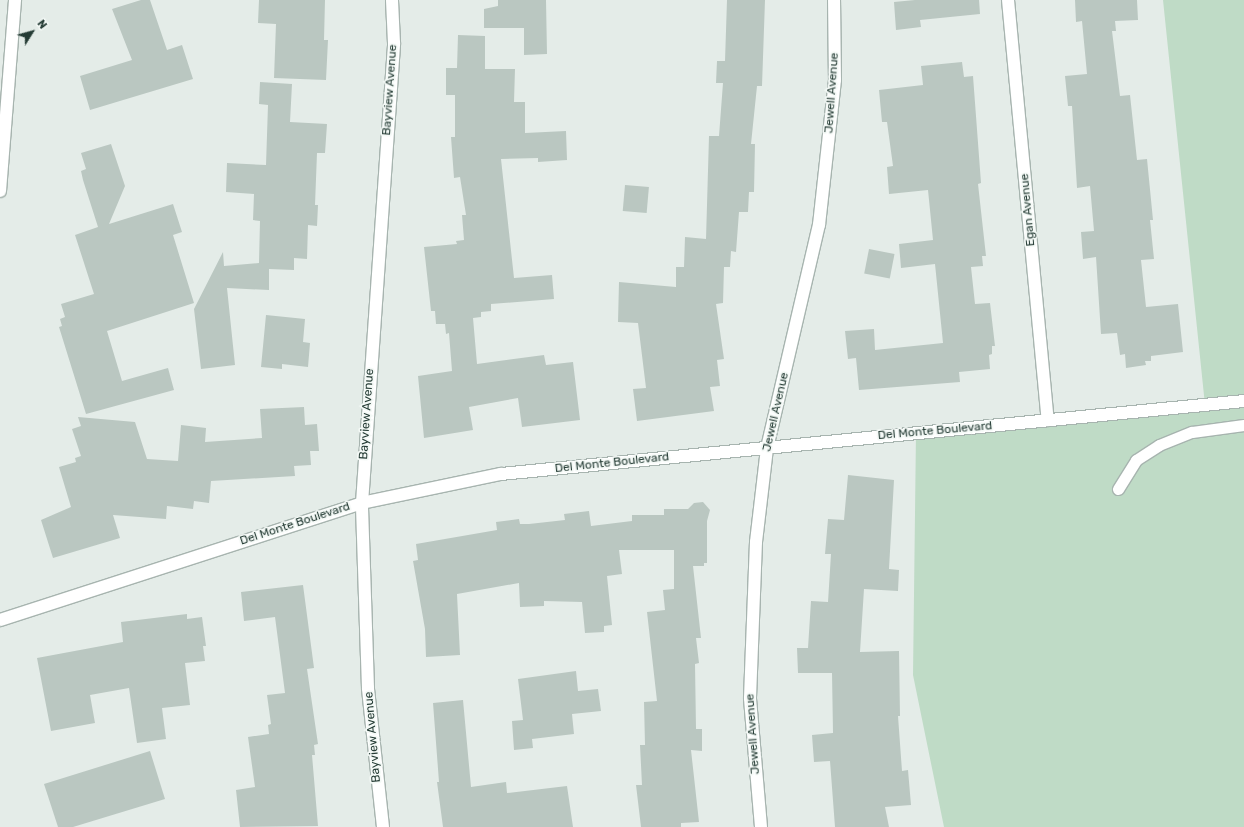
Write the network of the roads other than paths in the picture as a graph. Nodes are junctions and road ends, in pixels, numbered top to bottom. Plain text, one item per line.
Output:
1 (15, 0) edge
2 (392, 0) edge
3 (834, 0) edge
4 (1008, 0) edge
5 (0, 191) edge
6 (1244, 401) edge
7 (1048, 420) junction
8 (1244, 425) edge
9 (767, 448) junction
10 (1118, 489) dead end
11 (362, 503) junction
12 (0, 620) edge
13 (383, 827) edge
14 (761, 827) edge

1 - 5 street
2 - 11 street, Bayview Avenue
3 - 9 street, Jewell Avenue
4 - 7 street, Egan Avenue
6 - 7 street, Del Monte Boulevard
7 - 9 street, Del Monte Boulevard
8 - 10 lane
9 - 11 street, Del Monte Boulevard
9 - 14 street, Jewell Avenue
11 - 12 street, Del Monte Boulevard
11 - 13 street, Bayview Avenue

